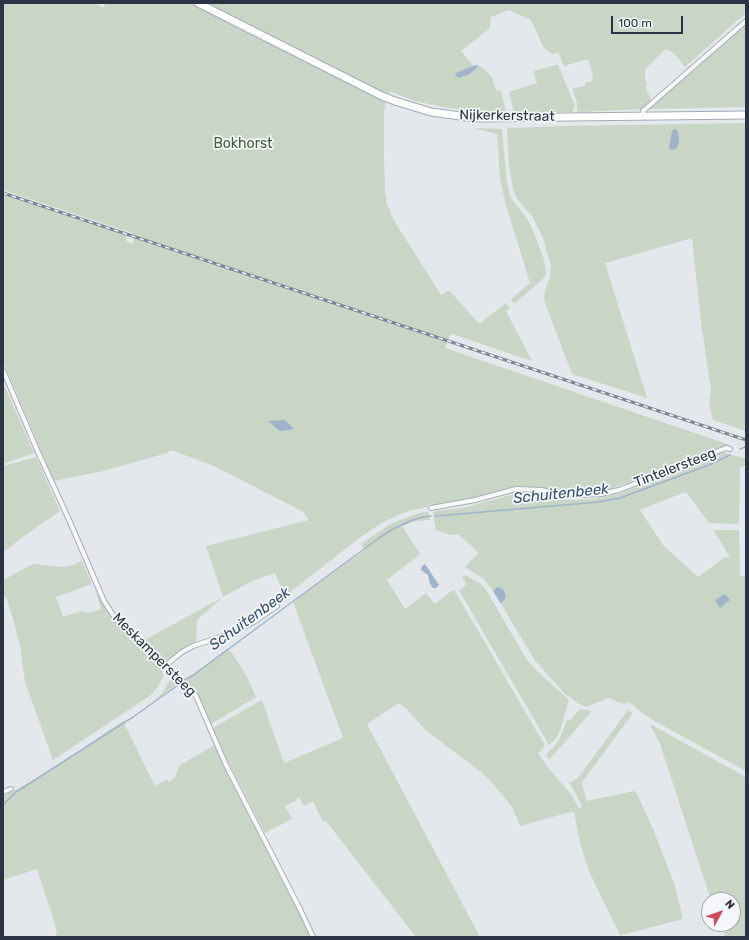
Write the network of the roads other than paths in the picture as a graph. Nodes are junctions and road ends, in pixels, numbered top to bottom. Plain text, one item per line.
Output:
1 (198, 3) edge
2 (746, 21) edge
3 (746, 115) edge
4 (643, 116) junction
5 (3, 370) edge
6 (730, 449) dead end
7 (431, 508) dead end
8 (277, 606) dead end
9 (165, 666) junction
10 (11, 789) dead end
11 (3, 792) edge
12 (313, 937) edge

1 - 4 main road, Nijkerkerstraat
2 - 4 street
3 - 4 main road, Nijkerkerstraat
5 - 9 street, Meskampersteeg
6 - 7 street, Tintelersteeg
8 - 9 street
9 - 12 street, Meskampersteeg
10 - 11 street

